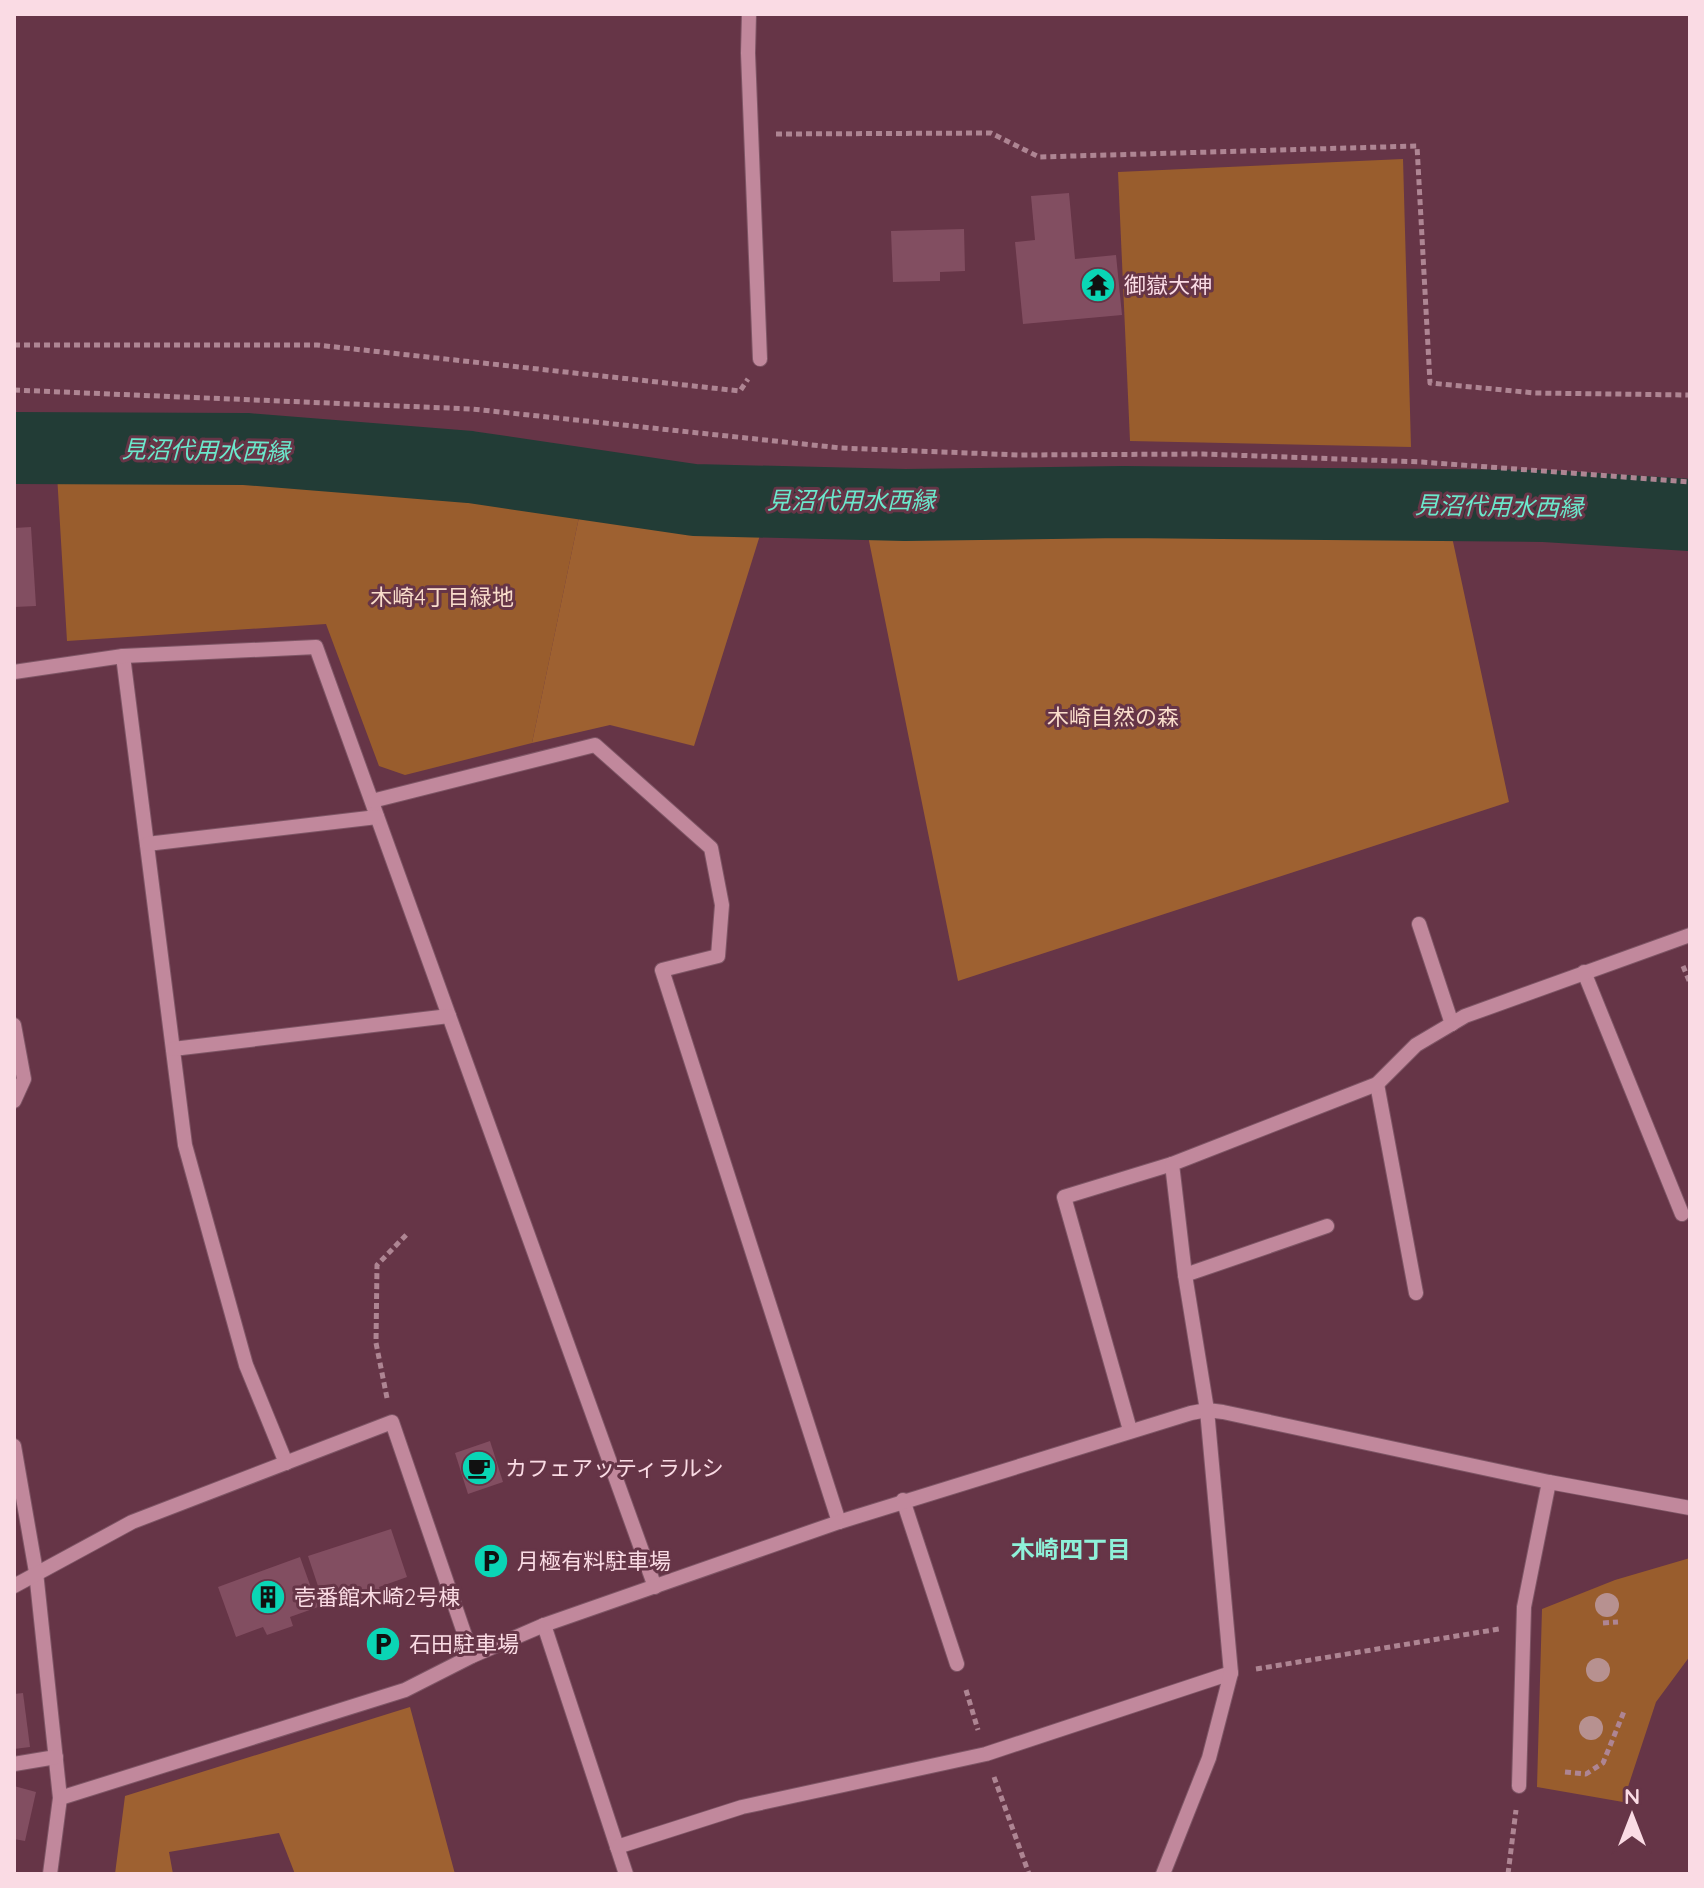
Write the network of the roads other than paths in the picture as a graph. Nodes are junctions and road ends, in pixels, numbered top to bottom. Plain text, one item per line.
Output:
1 (749, 14) edge
2 (760, 359) road end
3 (123, 656) junction
4 (14, 672) edge
5 (372, 801) junction
6 (377, 817) junction
7 (147, 844) junction
8 (1419, 924) dead end
9 (1690, 935) edge
10 (1584, 972) junction
11 (449, 1016) junction
12 (1452, 1024) junction
13 (14, 1025) edge
14 (173, 1049) junction
15 (1377, 1084) junction
16 (14, 1101) edge
17 (1172, 1164) junction
18 (1682, 1214) dead end
19 (1327, 1226) dead end
20 (1185, 1275) junction
21 (1416, 1293) dead end
22 (1207, 1410) junction
23 (1130, 1430) junction
24 (14, 1446) edge
25 (286, 1463) junction
26 (1549, 1482) junction
27 (903, 1500) junction
28 (1690, 1508) edge
29 (839, 1522) junction
30 (36, 1572) junction
31 (14, 1586) edge
32 (655, 1587) junction
33 (544, 1625) junction
34 (472, 1656) junction
35 (957, 1664) dead end
36 (1231, 1673) junction
37 (56, 1757) junction
38 (14, 1764) edge
39 (1519, 1786) road end
40 (60, 1798) junction
41 (617, 1847) junction
42 (50, 1874) edge
43 (626, 1874) edge
44 (1163, 1874) edge

1 - 2 street
3 - 4 street
3 - 5 street
3 - 7 street
5 - 6 street
5 - 29 street
6 - 7 street
6 - 11 street
7 - 14 street
8 - 12 street
9 - 10 street
10 - 12 street
10 - 18 street
11 - 14 street
11 - 32 street
12 - 15 street
13 - 16 street
14 - 25 street
15 - 17 street
15 - 21 street
17 - 20 street
17 - 23 street
19 - 20 street
20 - 22 street
22 - 23 street
22 - 26 street
22 - 36 street
23 - 27 street
24 - 30 street
25 - 30 street
25 - 34 street
26 - 28 street
26 - 39 street
27 - 29 street
27 - 35 street
29 - 32 street
30 - 31 street
30 - 37 street
32 - 33 street
33 - 34 street
33 - 41 street
34 - 40 street
36 - 41 street
36 - 44 street
37 - 38 street
37 - 40 street
40 - 42 street
41 - 43 street

